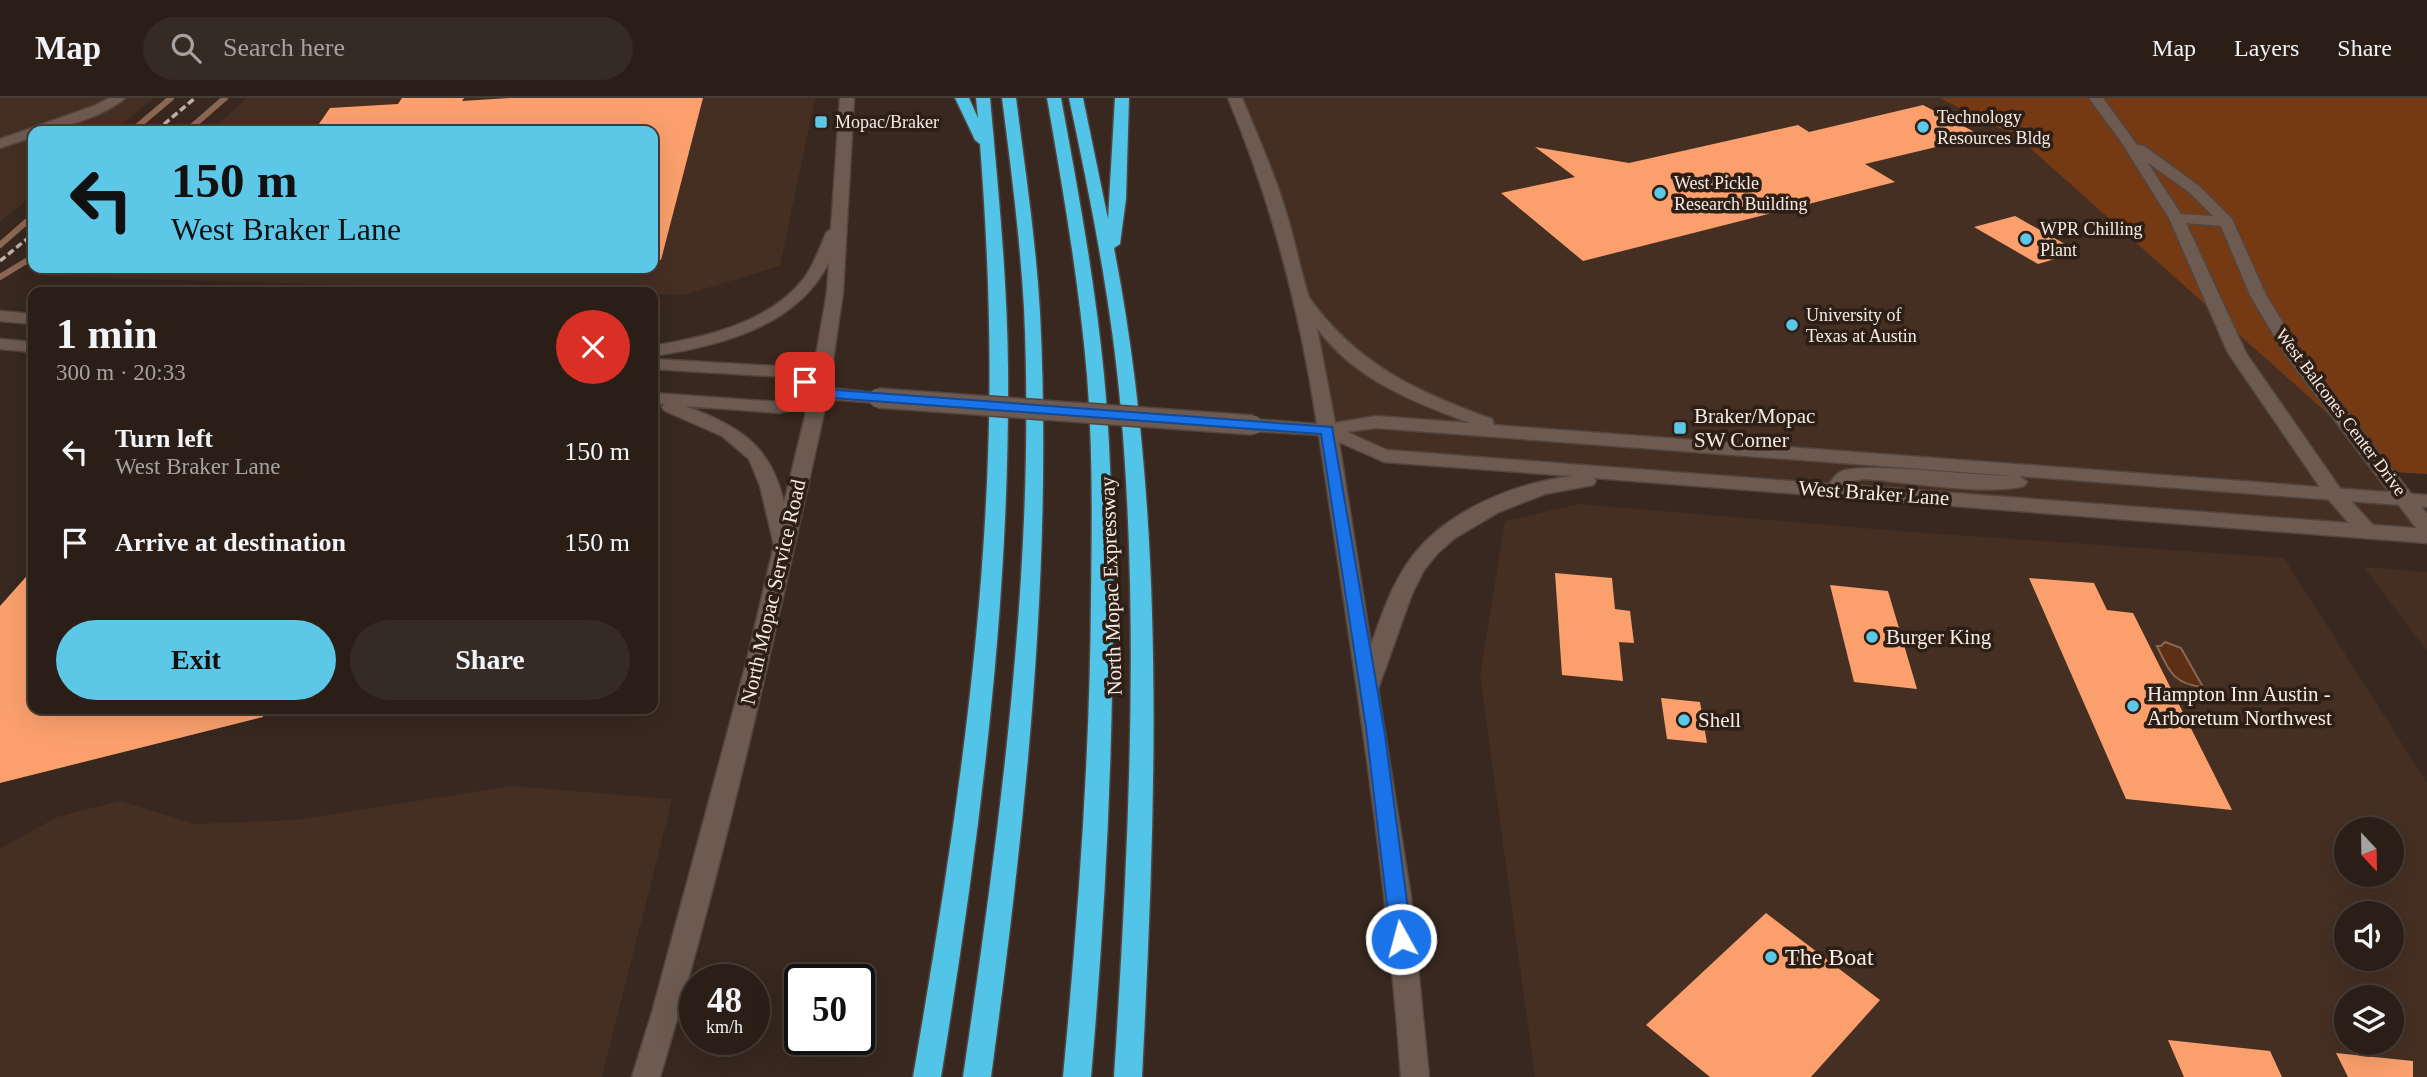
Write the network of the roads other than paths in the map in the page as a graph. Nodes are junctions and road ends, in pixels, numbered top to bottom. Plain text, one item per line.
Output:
1 (118, 98) edge
2 (847, 98) edge
3 (961, 98) edge
4 (983, 98) edge
5 (1009, 98) edge
6 (1054, 98) edge
7 (1076, 98) edge
8 (1122, 98) edge
9 (1235, 98) edge
10 (2096, 98) edge
11 (51, 126) edge
12 (28, 134) edge
13 (2126, 139) junction
14 (0, 144) edge
15 (988, 153) junction
16 (2176, 218) junction
17 (2227, 222) junction
18 (838, 225) junction
19 (1110, 256) junction
20 (1302, 295) junction
21 (6, 317) edge
22 (28, 319) edge
23 (0, 344) edge
24 (28, 347) edge
25 (658, 350) edge
26 (658, 365) edge
27 (819, 393) junction
28 (658, 399) edge
29 (658, 401) edge
30 (1327, 430) junction
31 (1511, 432) junction
32 (2056, 474) junction
33 (1651, 477) junction
34 (1834, 490) junction
35 (2335, 495) junction
36 (2407, 500) junction
37 (2427, 501) edge
38 (2427, 528) edge
39 (2367, 531) junction
40 (2427, 536) edge
41 (784, 548) junction
42 (1367, 690) junction
43 (646, 1077) edge
44 (927, 1077) edge
45 (977, 1077) edge
46 (1077, 1077) edge
47 (1128, 1077) edge
48 (1415, 1077) edge

1 - 11 main road
2 - 18 main road, North Mopac Service Road
3 - 15 highway
4 - 15 highway
5 - 45 highway
6 - 46 highway
7 - 19 highway, North Mopac Expressway
8 - 19 highway
9 - 20 main road
10 - 13 main road, West Balcones Center Drive
12 - 14 main road
13 - 16 main road, West Balcones Center Drive
13 - 17 main road, West Balcones Center Drive
15 - 44 highway
16 - 17 main road
16 - 35 main road, West Balcones Center Drive
17 - 36 main road, West Balcones Center Drive
18 - 25 main road
18 - 27 main road, North Mopac Service Road
19 - 47 highway, North Mopac Expressway
20 - 30 main road
20 - 31 main road
21 - 22 main road
23 - 24 main road
26 - 27 main road
27 - 28 main road, West Braker Lane
27 - 30 main road, West Braker Lane, bridge
27 - 41 main road, North Mopac Service Road
29 - 41 main road
30 - 31 main road, West Braker Lane
30 - 33 main road, West Braker Lane
30 - 42 main road
31 - 32 main road, West Braker Lane
32 - 34 main road
32 - 35 main road, West Braker Lane
33 - 34 main road, West Braker Lane
33 - 42 main road
34 - 39 main road, West Braker Lane
35 - 36 main road, West Braker Lane
35 - 39 main road, West Balcones Center Drive
36 - 37 main road, West Braker Lane
36 - 38 main road, West Balcones Center Drive
39 - 40 main road, West Braker Lane
41 - 43 main road, North Mopac Service Road
42 - 48 main road

